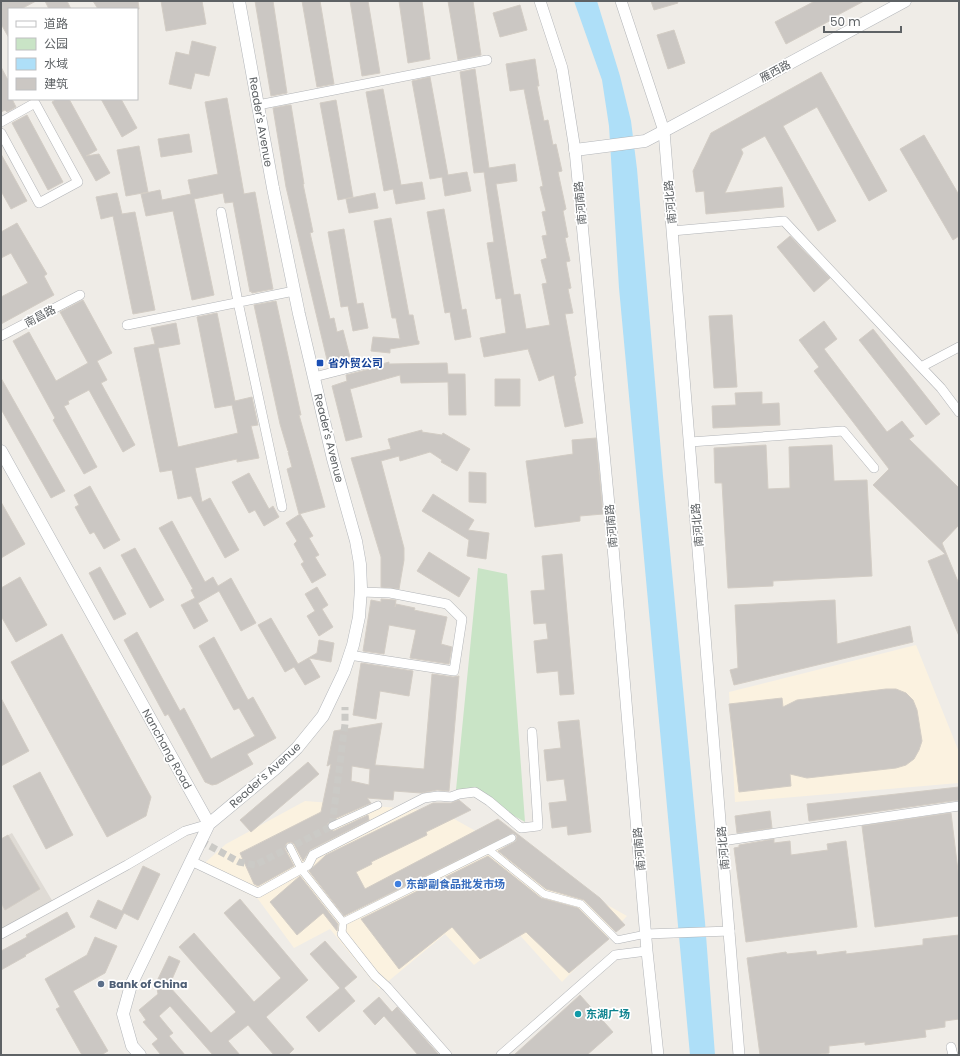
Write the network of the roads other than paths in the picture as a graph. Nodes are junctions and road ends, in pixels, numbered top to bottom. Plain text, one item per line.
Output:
1 (239, 1) edge
2 (540, 1) edge
3 (621, 1) edge
4 (905, 1) edge
5 (487, 60) dead end
6 (258, 105) junction
7 (1, 122) edge
8 (664, 131) junction
9 (1, 133) edge
10 (575, 150) junction
11 (221, 212) dead end
12 (672, 231) junction
13 (294, 291) junction
14 (80, 295) dead end
15 (238, 302) junction
16 (126, 325) dead end
17 (1, 336) edge
18 (959, 347) edge
19 (377, 361) dead end
20 (921, 367) junction
21 (314, 377) junction
22 (959, 412) edge
23 (690, 442) junction
24 (1, 451) edge
25 (874, 468) dead end
26 (282, 507) dead end
27 (361, 592) junction
28 (349, 655) junction
29 (532, 732) dead end
30 (378, 805) dead end
31 (959, 806) edge
32 (209, 824) junction
33 (332, 826) dead end
34 (512, 838) dead end
35 (722, 841) junction
36 (290, 847) dead end
37 (489, 850) junction
38 (191, 862) junction
39 (301, 869) junction
40 (343, 922) junction
41 (730, 931) junction
42 (1, 934) edge
43 (342, 934) joint
44 (646, 934) junction
45 (647, 951) junction
46 (140, 1055) edge
47 (447, 1055) edge
48 (501, 1055) edge
49 (658, 1055) edge
50 (739, 1055) edge

1 - 6 main road, Reader's Avenue
2 - 10 street, 南河南路
3 - 8 street, 南河北路
4 - 8 main road, 雁西路
5 - 6 street
6 - 13 main road, Reader's Avenue
7 - 9 street
8 - 10 main road, 雁西路
8 - 12 street, 南河北路
10 - 44 street, 南河南路
11 - 15 street
12 - 20 street
12 - 23 street, 南河北路
13 - 15 street
13 - 21 main road, Reader's Avenue
14 - 17 street, 南昌路
15 - 16 street
15 - 26 street
18 - 20 street
19 - 21 street
20 - 22 street
21 - 27 main road, Reader's Avenue
23 - 25 street
23 - 35 street, 南河北路
24 - 32 main road, Nanchang Road
27 - 28 main road, Reader's Avenue
27 - 28 street
28 - 32 main road, Reader's Avenue
29 - 39 street
30 - 33 street
31 - 35 street
32 - 38 main road
32 - 42 street
34 - 37 street
35 - 41 street, 南河北路
36 - 39 street
37 - 40 street
37 - 44 street
38 - 39 street
38 - 46 main road
39 - 40 street
40 - 43 street
41 - 44 street
41 - 50 street, 南河北路
43 - 47 street
44 - 45 street, 南河南路
45 - 48 street
45 - 49 street, 南河南路

